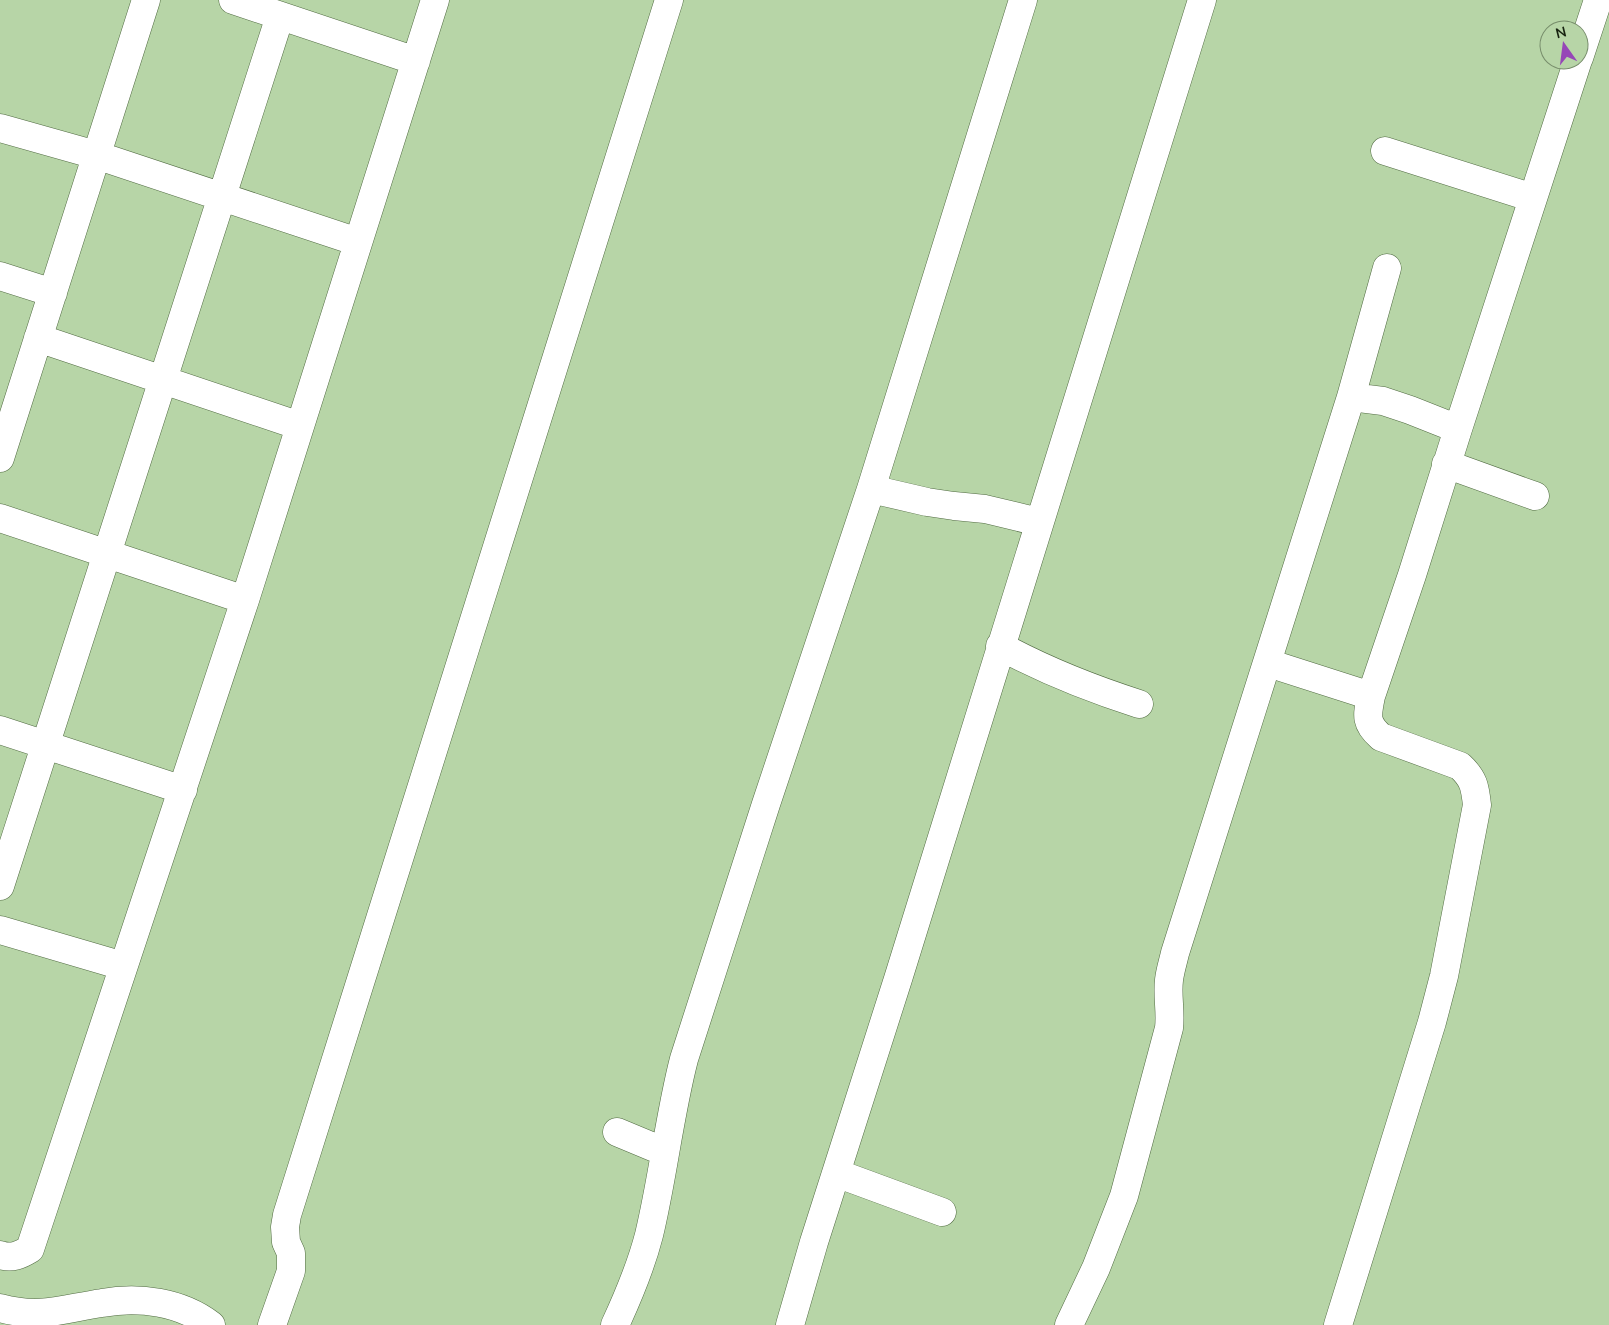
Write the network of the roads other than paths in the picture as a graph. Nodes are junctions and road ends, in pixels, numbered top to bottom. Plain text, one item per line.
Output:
1 (146, 0) edge
2 (233, 0) edge
3 (435, 0) edge
4 (669, 0) edge
5 (1023, 0) edge
6 (1202, 0) edge
7 (1598, 0) edge
8 (280, 16) junction
9 (1589, 28) edge
10 (416, 61) junction
11 (1575, 70) edge
12 (0, 128) edge
13 (1386, 151) dead end
14 (96, 155) junction
15 (222, 198) junction
16 (1533, 198) junction
17 (358, 242) junction
18 (1387, 268) dead end
19 (0, 276) edge
20 (52, 293) junction
21 (38, 338) junction
22 (163, 381) junction
23 (1351, 397) junction
24 (6, 420) edge
25 (300, 426) junction
26 (1458, 429) junction
27 (0, 458) edge
28 (1446, 464) junction
29 (871, 490) junction
30 (1535, 496) dead end
31 (0, 518) edge
32 (1039, 522) junction
33 (108, 555) junction
34 (245, 600) junction
35 (1000, 646) junction
36 (1268, 663) junction
37 (1371, 696) junction
38 (1139, 704) dead end
39 (0, 730) edge
40 (45, 745) junction
41 (183, 790) junction
42 (0, 886) edge
43 (0, 930) edge
44 (123, 966) junction
45 (617, 1132) dead end
46 (665, 1152) junction
47 (836, 1173) junction
48 (942, 1212) dead end
49 (0, 1255) edge
50 (0, 1308) edge
51 (211, 1325) edge
52 (272, 1325) edge
53 (615, 1325) edge
54 (790, 1325) edge
55 (1068, 1325) edge
56 (1338, 1325) edge

1 - 14 street
2 - 8 street
3 - 10 street
4 - 52 street
5 - 29 street
6 - 32 street
7 - 9 street
8 - 10 street
8 - 15 street
10 - 17 street
11 - 16 street
12 - 14 street
13 - 16 street
14 - 15 street
14 - 20 street
15 - 17 street
15 - 22 street
16 - 26 street
17 - 25 street
18 - 23 street
19 - 20 street
20 - 21 street
21 - 22 street
21 - 24 street
22 - 25 street
22 - 33 street
23 - 26 street
23 - 36 street
24 - 27 street
25 - 34 street
26 - 28 street
28 - 30 street
28 - 37 street
29 - 32 street
29 - 46 street
31 - 33 street
32 - 35 street
33 - 34 street
33 - 40 street
34 - 41 street
35 - 38 street
35 - 47 street
36 - 37 street
36 - 55 street
37 - 56 street
39 - 40 street
40 - 41 street
40 - 42 street
41 - 44 street
43 - 44 street
44 - 49 street
45 - 46 street
46 - 53 street
47 - 48 street
47 - 54 street
50 - 51 street

